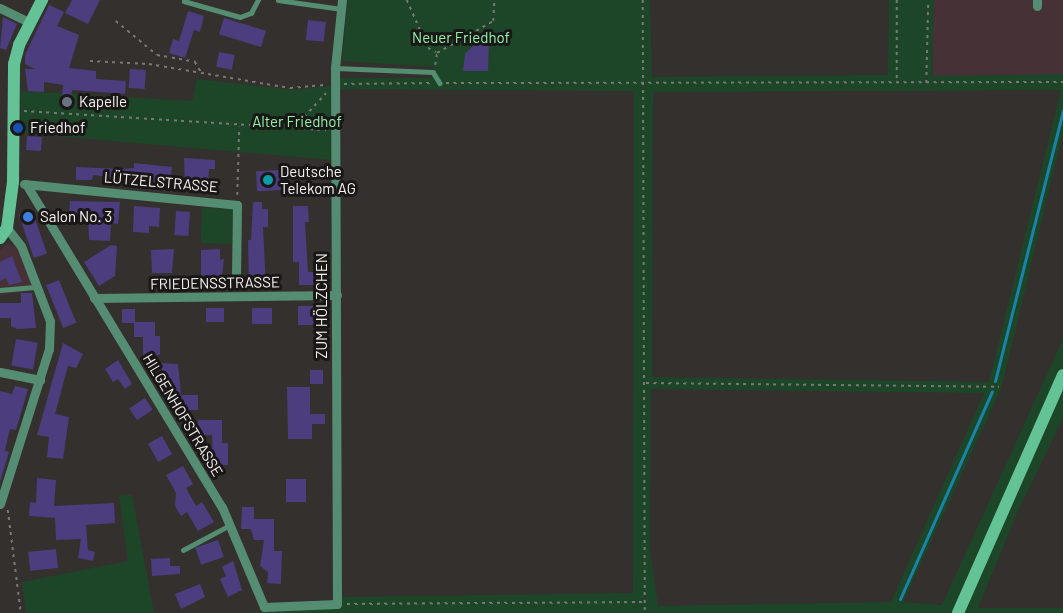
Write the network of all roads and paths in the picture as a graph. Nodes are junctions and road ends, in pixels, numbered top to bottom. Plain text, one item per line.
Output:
1 (42, 0) edge
2 (258, 0) edge
3 (278, 0) edge
4 (407, 0) edge
5 (494, 0) edge
6 (643, 0) edge
7 (897, 0) edge
8 (928, 0) edge
9 (184, 2) dead end
10 (342, 5) edge
11 (0, 8) edge
12 (116, 21) dead end
13 (29, 22) junction
14 (437, 53) junction
15 (90, 61) dead end
16 (336, 68) junction
17 (433, 72) junction
18 (202, 73) junction
19 (897, 82) junction
20 (1063, 82) edge
21 (440, 83) junction
22 (644, 83) junction
23 (926, 83) junction
24 (336, 84) junction
25 (14, 107) junction
26 (239, 127) junction
27 (294, 128) junction
28 (326, 130) dead end
29 (13, 182) junction
30 (26, 184) junction
31 (237, 205) junction
32 (3, 233) edge
33 (236, 274) dead end
34 (37, 287) junction
35 (0, 290) edge
36 (337, 295) junction
37 (94, 298) junction
38 (0, 372) edge
39 (1063, 375) edge
40 (40, 380) junction
41 (645, 383) junction
42 (999, 387) dead end
43 (2, 501) edge
44 (230, 525) junction
45 (183, 550) dead end
46 (644, 602) junction
47 (337, 604) junction
48 (21, 613) edge
49 (645, 613) edge
50 (958, 613) edge

1 - 13 main road
2 - 9 lane
3 - 10 lane, ZUM HÖLZCHEN
4 - 14 path
5 - 14 path
6 - 22 path
7 - 19 path
8 - 23 path
10 - 16 street, ZUM HÖLZCHEN
11 - 13 street
12 - 18 path
13 - 25 main road
14 - 17 path
15 - 18 path
16 - 17 lane
16 - 24 street, ZUM HÖLZCHEN
17 - 21 lane
18 - 24 path
19 - 22 path
19 - 23 path
20 - 23 path
21 - 22 path
21 - 24 path
22 - 41 path
24 - 27 path
24 - 36 street, ZUM HÖLZCHEN
25 - 26 path
25 - 29 main road
26 - 27 path
26 - 31 path
27 - 28 path
29 - 30 street, LÜTZELSTRASSE
29 - 32 main road
30 - 31 street, LÜTZELSTRASSE
30 - 37 street, HILGENHOFSTRASSE
31 - 33 street, LÜTZELSTRASSE
32 - 34 street
34 - 35 lane
34 - 40 street
36 - 37 street, FRIEDENSSTRASSE
36 - 47 street, ZUM HÖLZCHEN
37 - 44 street, HILGENHOFSTRASSE
38 - 40 street
39 - 50 main road
40 - 43 street
41 - 42 path
41 - 46 path
43 - 48 path
44 - 45 lane
44 - 47 street, HILGENHOFSTRASSE
46 - 47 path
46 - 49 path

